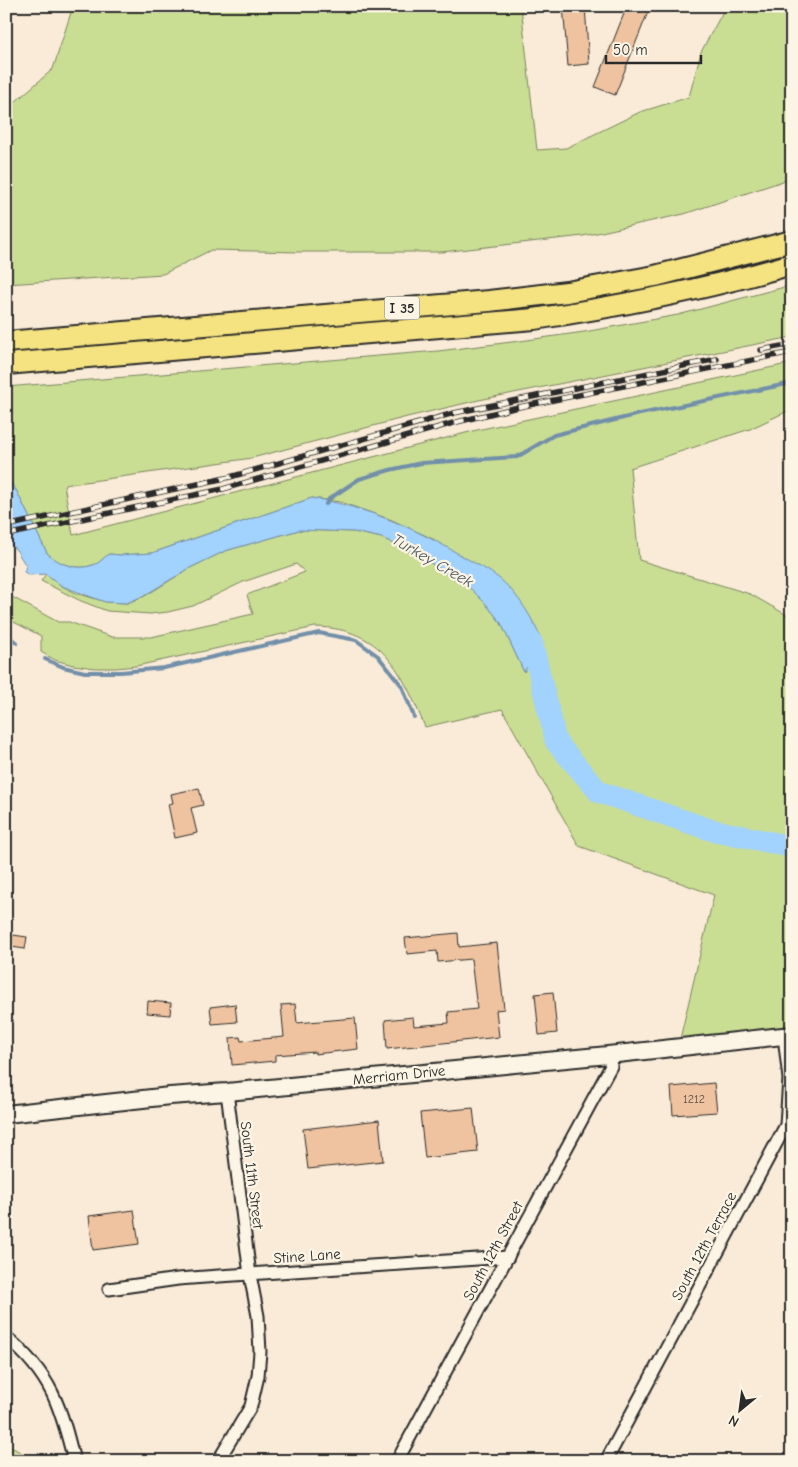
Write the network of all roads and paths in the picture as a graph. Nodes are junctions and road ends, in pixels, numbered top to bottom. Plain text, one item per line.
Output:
1 (792, 241) edge
2 (792, 264) edge
3 (6, 342) edge
4 (6, 364) edge
5 (788, 1035) edge
6 (608, 1055) junction
7 (227, 1092) junction
8 (6, 1114) edge
9 (789, 1127) edge
10 (508, 1257) junction
11 (250, 1275) junction
12 (110, 1289) dead end
13 (6, 1338) edge
14 (74, 1461) edge
15 (218, 1461) edge
16 (397, 1461) edge
17 (606, 1461) edge

1 - 3 highway, I 35
2 - 4 highway, I 35
5 - 6 main road, Merriam Drive
5 - 9 street, South 12th Terrace
6 - 7 main road, Merriam Drive
6 - 10 street, South 12th Street
7 - 8 main road, Merriam Drive
7 - 11 street, South 11th Street
9 - 17 street, South 12th Terrace
10 - 11 street, Stine Lane
10 - 16 street, South 12th Street
11 - 12 street, Stine Lane
11 - 15 street, South 11th Street
13 - 14 street

